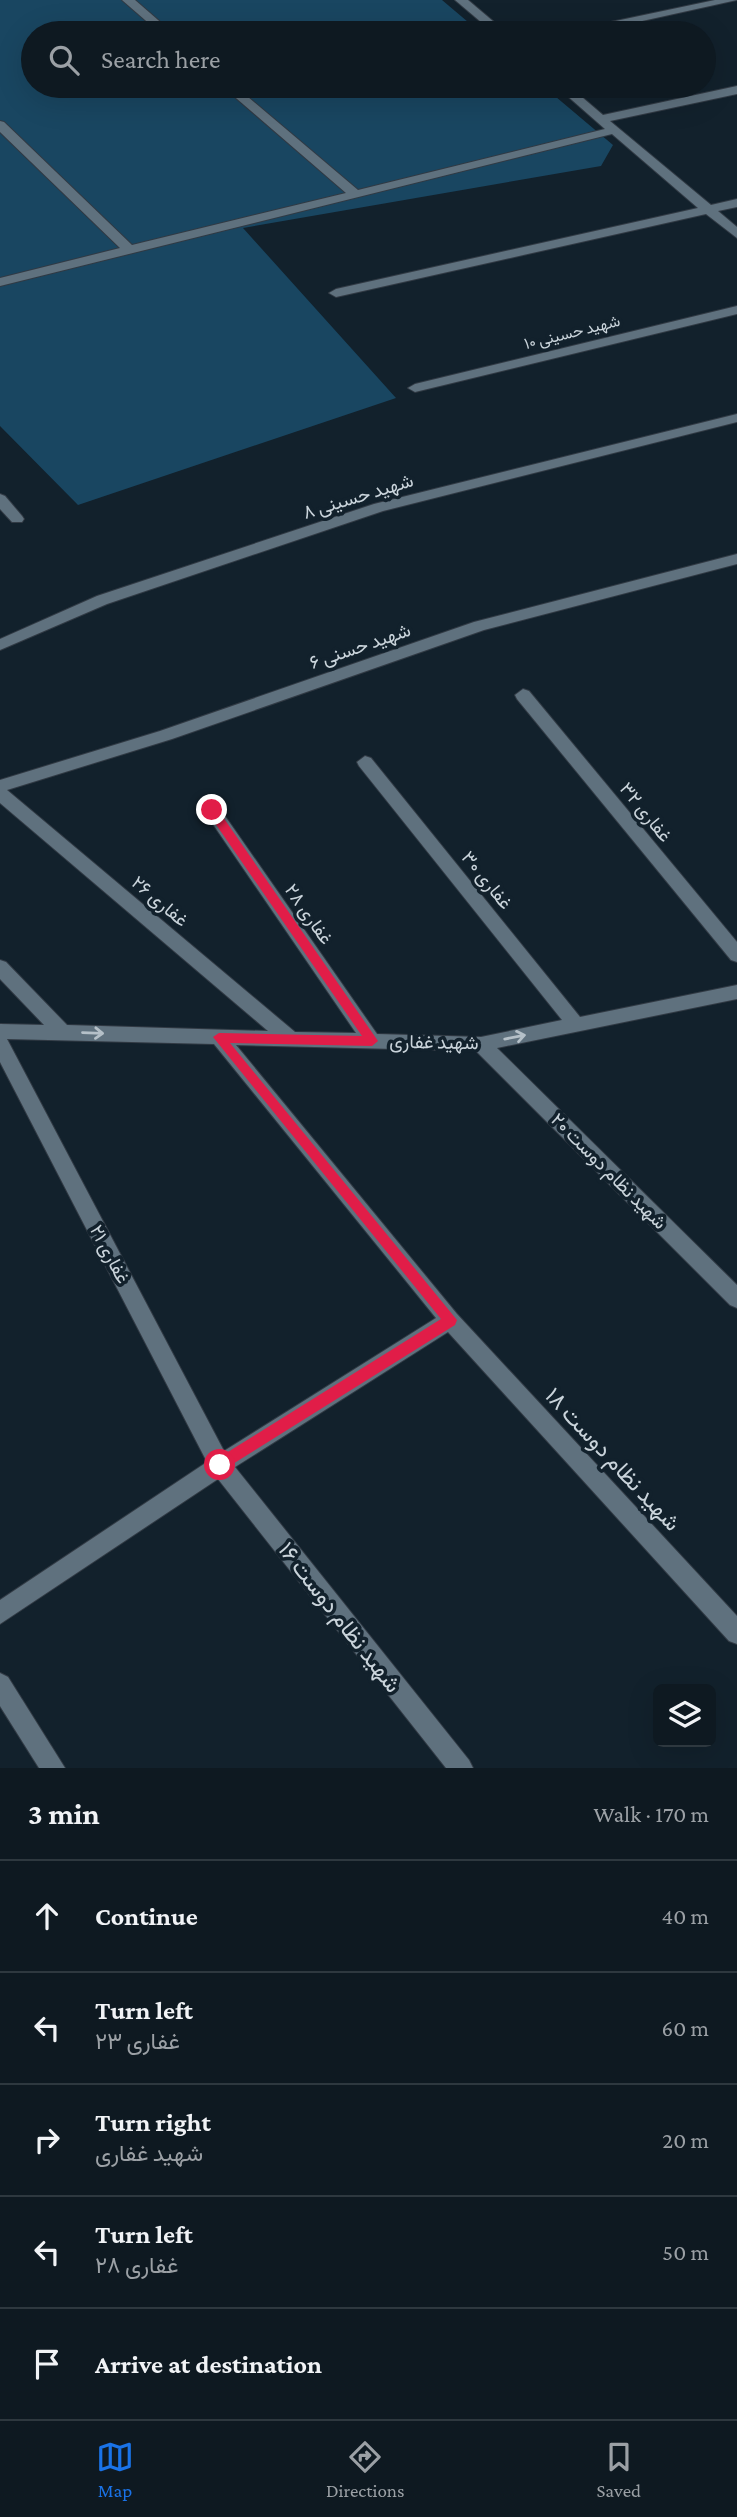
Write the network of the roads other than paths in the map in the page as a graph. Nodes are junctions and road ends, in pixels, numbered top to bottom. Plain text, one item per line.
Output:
1 (128, 0) edge
2 (461, 0) edge
3 (731, 0) edge
4 (153, 21) edge
5 (486, 21) edge
6 (630, 21) edge
7 (737, 90) edge
8 (716, 94) edge
9 (242, 98) edge
10 (576, 98) edge
11 (699, 98) edge
12 (601, 119) junction
13 (0, 125) edge
14 (614, 131) junction
15 (355, 194) junction
16 (737, 203) edge
17 (708, 209) junction
18 (737, 234) edge
19 (129, 250) junction
20 (0, 282) edge
21 (336, 293) dead end
22 (737, 310) edge
23 (415, 388) dead end
24 (737, 418) edge
25 (0, 499) edge
26 (17, 519) dead end
27 (737, 559) edge
28 (0, 645) edge
29 (523, 695) dead end
30 (365, 762) dead end
31 (0, 786) edge
32 (0, 794) edge
33 (212, 810) dead end
34 (737, 955) edge
35 (0, 967) edge
36 (737, 992) edge
37 (576, 1025) junction
38 (0, 1031) edge
39 (62, 1032) junction
40 (219, 1037) junction
41 (292, 1040) junction
42 (372, 1041) junction
43 (0, 1044) edge
44 (481, 1044) junction
45 (737, 1299) edge
46 (450, 1320) junction
47 (220, 1465) junction
48 (0, 1613) edge
49 (737, 1633) edge
50 (0, 1685) edge
51 (53, 1768) edge
52 (461, 1768) edge

1 - 4 street
2 - 5 street
3 - 6 street
7 - 8 street
9 - 15 street
10 - 12 street
11 - 12 street
12 - 14 street
13 - 19 street
14 - 15 street
14 - 17 street
15 - 19 street
16 - 17 street
17 - 18 street
17 - 21 street
19 - 20 street
22 - 23 street, شهید حسینی ۱۰
24 - 28 street, شهید حسینی ۸
25 - 26 street
27 - 31 street, شهید حسنی ۶
29 - 34 street, غفاری ۳۲
30 - 37 street, غفاری ۳۰
32 - 41 street, غفاری ۲۶
33 - 42 street, غفاری ۲۸
35 - 39 street
36 - 37 street, شهید غفاری
44 -> 37 street, شهید غفاری
38 - 39 street, شهید غفاری
39 -> 40 street, شهید غفاری
40 - 41 street, شهید غفاری
40 - 46 street, شهید نظام دوست ۱۸
41 - 42 street, شهید غفاری
42 - 44 street, شهید غفاری
43 - 47 street, غفاری ۲۱
44 - 45 street, شهید نظام دوست ۲۰
46 - 47 street
46 - 49 street, شهید نظام دوست ۱۸
47 - 48 street
47 - 52 street, شهید نظام دوست ۱۶
50 - 51 street

